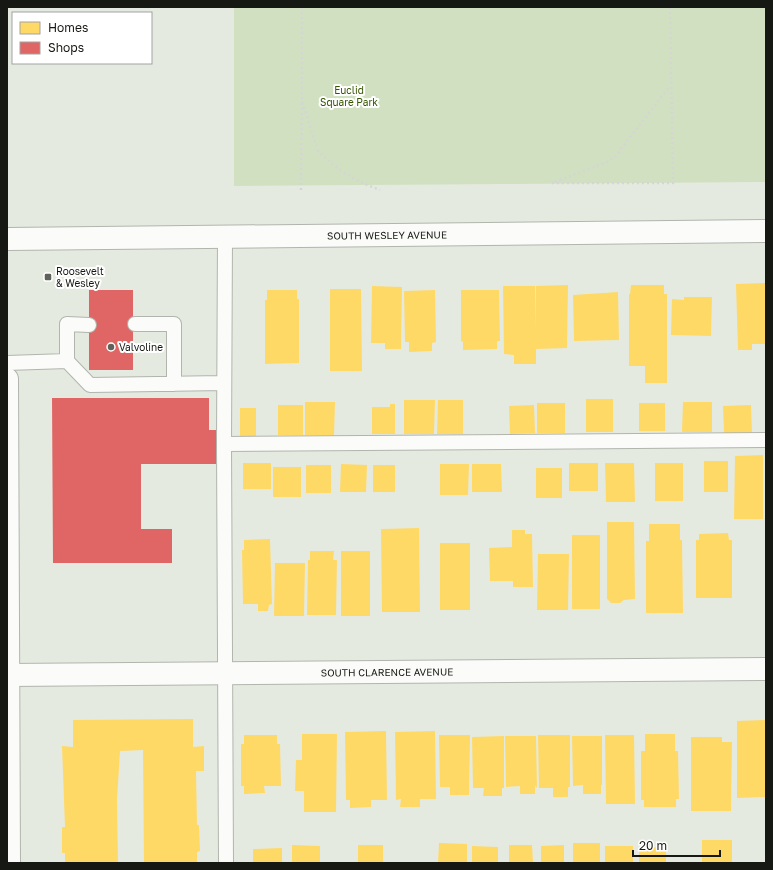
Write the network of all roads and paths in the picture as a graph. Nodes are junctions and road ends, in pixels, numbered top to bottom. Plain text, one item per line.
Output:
1 (302, 7) edge
2 (670, 7) edge
3 (671, 86) junction
4 (302, 101) junction
5 (301, 190) dead end
6 (380, 190) dead end
7 (766, 231) edge
8 (225, 237) junction
9 (7, 239) edge
10 (88, 324) dead end
11 (135, 324) dead end
12 (67, 361) junction
13 (7, 363) edge
14 (7, 379) edge
15 (224, 383) junction
16 (174, 384) junction
17 (766, 440) edge
18 (224, 444) junction
19 (766, 669) edge
20 (225, 673) junction
21 (8, 675) edge
22 (9, 863) edge
23 (226, 863) edge

1 - 4 path
2 - 3 path
3 - 3 path
4 - 5 path
4 - 6 path
7 - 8 street, SOUTH WESLEY AVENUE
8 - 9 street, SOUTH WESLEY AVENUE
8 - 15 lane
10 - 12 lane
11 - 16 lane
12 - 13 lane
12 - 16 lane
14 - 21 street
15 - 16 lane
15 - 18 lane
17 - 18 lane
18 - 20 lane
19 - 20 street, SOUTH CLARENCE AVENUE
20 - 21 street, SOUTH CLARENCE AVENUE
20 - 23 lane
21 - 22 street

